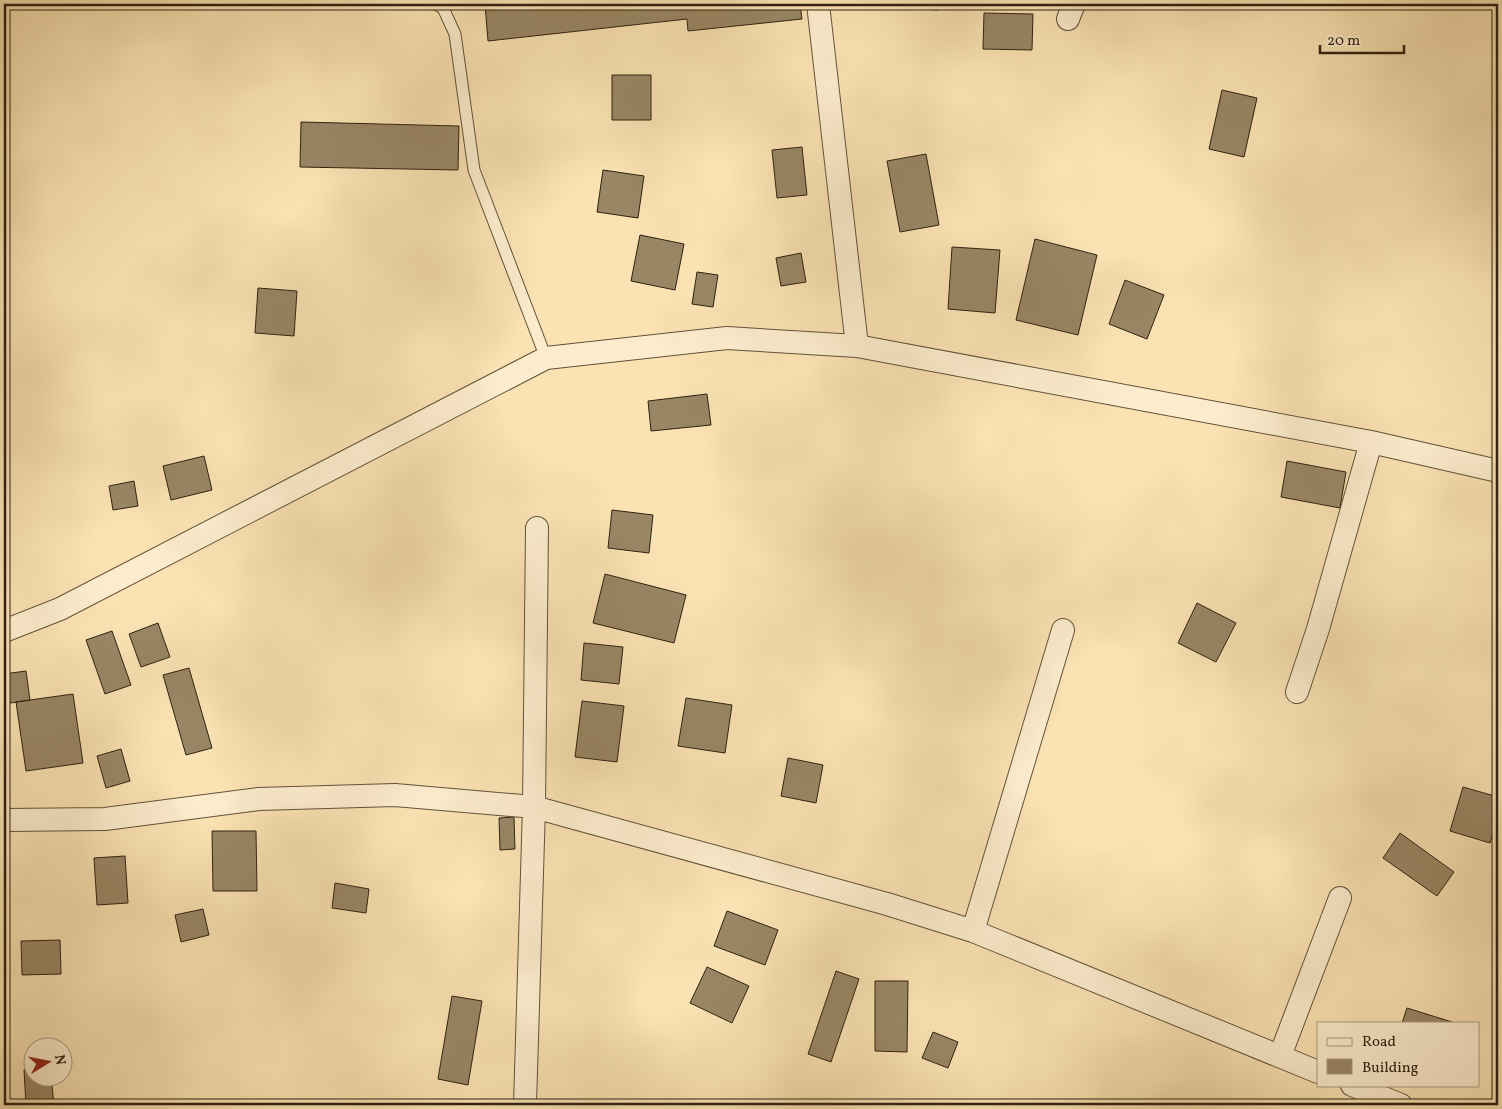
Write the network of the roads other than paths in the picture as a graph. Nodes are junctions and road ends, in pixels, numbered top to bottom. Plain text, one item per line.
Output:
1 (436, 4) edge
2 (818, 4) edge
3 (857, 346) junction
4 (546, 358) junction
5 (1370, 442) junction
6 (1498, 471) edge
7 (537, 528) dead end
8 (1063, 630) dead end
9 (4, 631) edge
10 (1298, 692) dead end
11 (534, 807) junction
12 (4, 820) edge
13 (1340, 898) dead end
14 (973, 932) junction
15 (1280, 1056) junction
16 (1317, 1072) edge
17 (1354, 1086) edge
18 (525, 1105) edge
19 (1402, 1105) edge

1 - 4 lane
2 - 3 street
3 - 4 street
3 - 5 street
4 - 9 street
5 - 6 street
5 - 10 street
7 - 11 street
8 - 14 street
11 - 12 street
11 - 14 street
11 - 18 street
13 - 15 street
14 - 15 street
15 - 16 street
17 - 19 street

